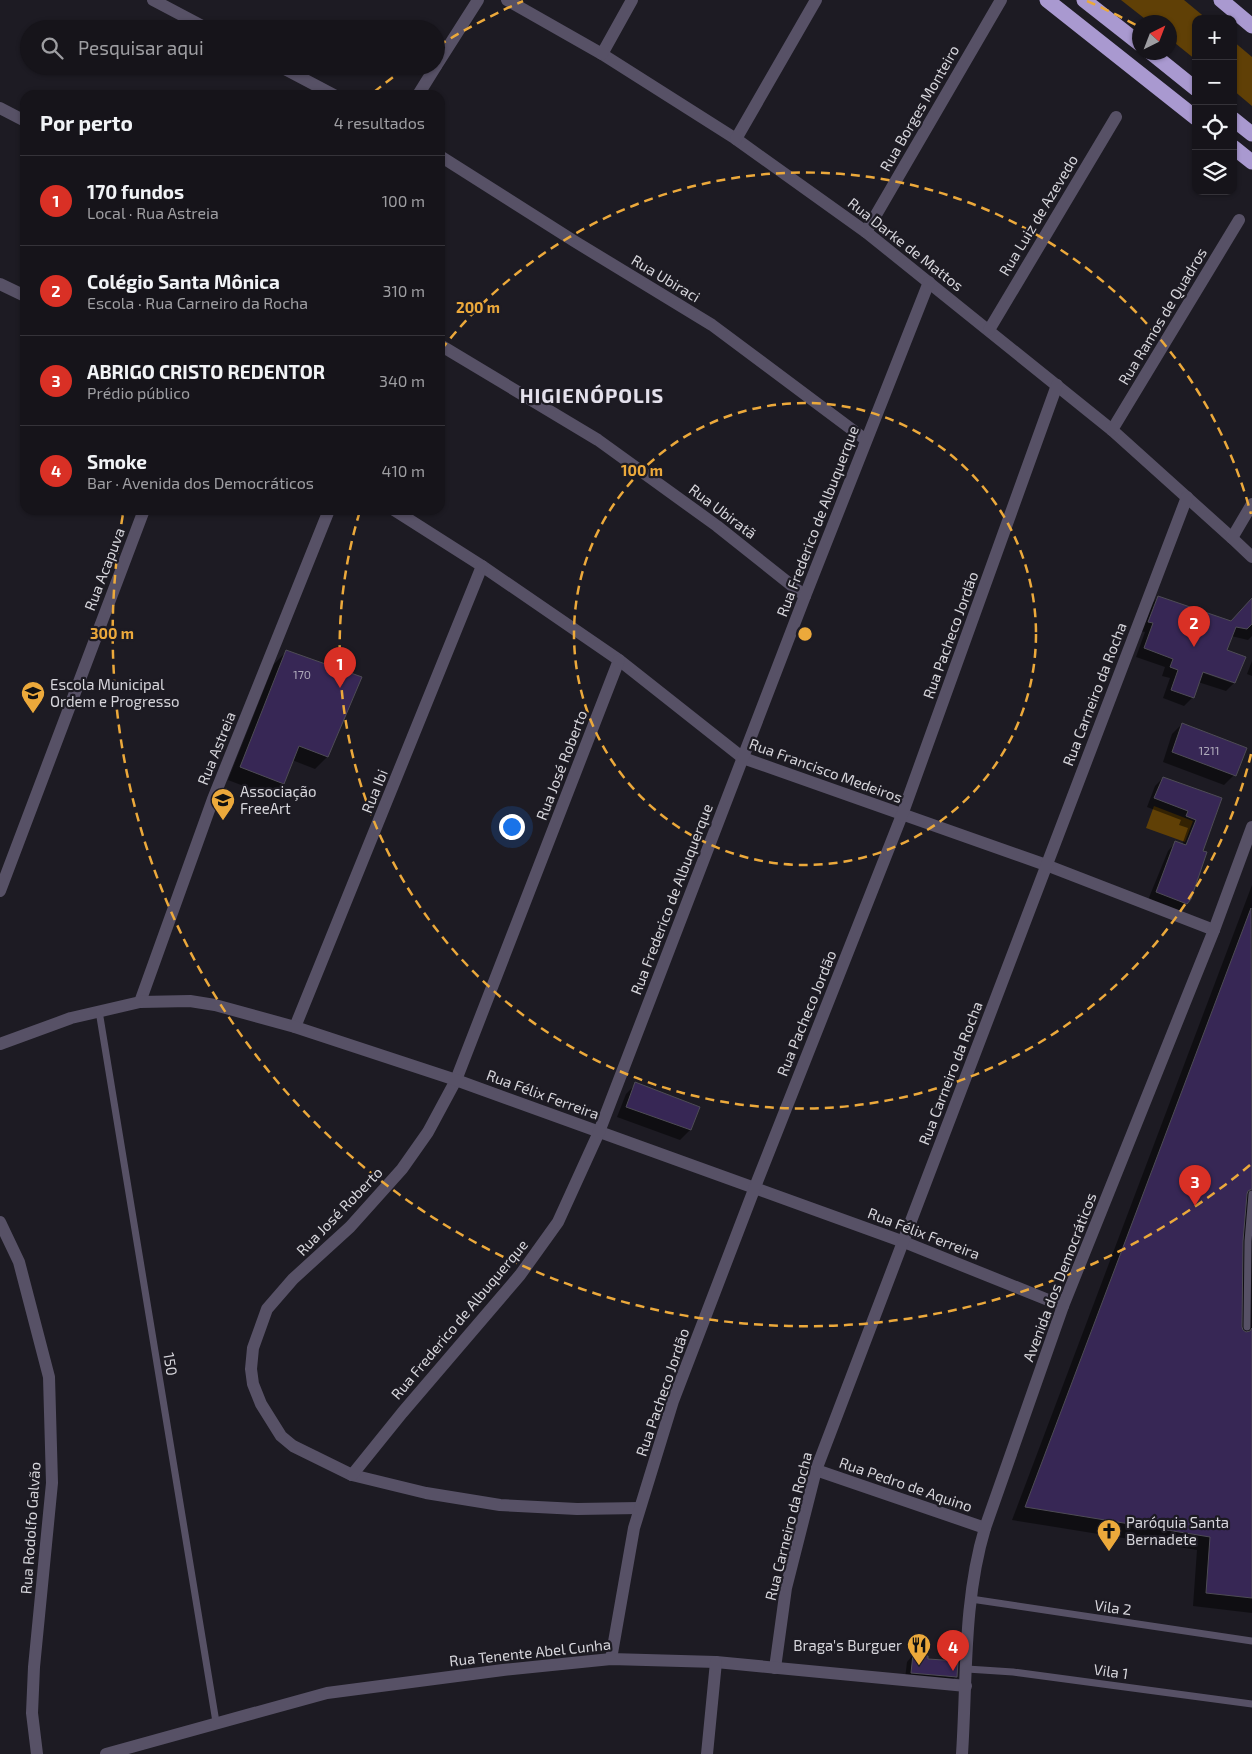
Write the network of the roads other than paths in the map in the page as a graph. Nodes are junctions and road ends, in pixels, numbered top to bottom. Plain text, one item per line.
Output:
1 (153, 0) edge
2 (478, 0) edge
3 (507, 0) edge
4 (632, 0) edge
5 (816, 0) edge
6 (1001, 0) edge
7 (1047, 0) edge
8 (1084, 0) edge
9 (1221, 0) edge
10 (191, 20) edge
11 (1252, 26) edge
12 (1132, 38) edge
13 (445, 52) edge
14 (602, 54) junction
15 (1160, 60) edge
16 (296, 75) edge
17 (430, 75) edge
18 (1192, 86) edge
19 (325, 90) edge
20 (421, 90) edge
21 (0, 108) edge
22 (1192, 115) edge
23 (1116, 117) dead end
24 (20, 118) edge
25 (1237, 122) edge
26 (1252, 134) edge
27 (736, 139) junction
28 (1237, 150) edge
29 (445, 159) edge
30 (1252, 162) edge
31 (1239, 220) dead end
32 (866, 232) junction
33 (929, 282) junction
34 (0, 284) edge
35 (20, 294) edge
36 (989, 330) junction
37 (445, 348) edge
38 (1057, 385) junction
39 (1112, 430) junction
40 (866, 440) junction
41 (1187, 498) junction
42 (1252, 504) edge
43 (142, 515) edge
44 (328, 515) edge
45 (402, 515) edge
46 (1232, 538) junction
47 (1252, 557) edge
48 (482, 566) junction
49 (805, 596) junction
50 (618, 660) junction
51 (743, 758) junction
52 (902, 815) junction
53 (1252, 827) edge
54 (1046, 865) junction
55 (0, 891) edge
56 (1214, 930) junction
57 (140, 1002) junction
58 (99, 1011) junction
59 (296, 1027) junction
60 (0, 1044) edge
61 (456, 1080) junction
62 (599, 1132) junction
63 (755, 1187) junction
64 (1252, 1194) edge
65 (0, 1222) edge
66 (904, 1242) junction
67 (1063, 1306) junction
68 (1247, 1327) dead end
69 (816, 1470) junction
70 (352, 1475) junction
71 (639, 1508) junction
72 (985, 1528) junction
73 (971, 1599) junction
74 (1252, 1641) edge
75 (611, 1659) junction
76 (716, 1662) junction
77 (775, 1668) junction
78 (967, 1668) junction
79 (966, 1686) junction
80 (1252, 1704) edge
81 (216, 1722) junction
82 (36, 1754) edge
83 (106, 1754) edge
84 (707, 1754) edge
85 (962, 1754) edge

1 - 10 street
2 - 13 street
3 - 14 street, Rua Darke de Mattos
4 - 14 street
5 - 27 street
6 - 32 street, Rua Borges Monteiro
7 - 22 highway
8 - 12 highway
9 - 11 highway
14 - 27 street, Rua Darke de Mattos
15 - 18 highway
16 - 19 street
17 - 20 street
21 - 24 street
23 - 36 street, Rua Luiz de Azevedo
25 - 26 highway
27 - 32 street, Rua Darke de Mattos
28 - 30 highway
29 - 40 street, Rua Ubiraci
31 - 39 street, Rua Ramos de Quadros
32 - 33 street, Rua Darke de Mattos
33 - 36 street, Rua Darke de Mattos
33 - 40 street, Rua Frederico de Albuquerque
34 - 35 street
36 - 38 street, Rua Darke de Mattos
37 - 49 street, Rua Ubiratã
38 - 39 street, Rua Darke de Mattos
38 - 52 street, Rua Pacheco Jordão
39 - 41 street, Rua Darke de Mattos
40 - 49 street, Rua Frederico de Albuquerque
41 - 46 street, Rua Darke de Mattos
41 - 54 street, Rua Carneiro da Rocha
42 - 46 street
43 - 55 street, Rua Acapuva
44 - 57 street, Rua Astreia
45 - 48 street, Rua Francisco Medeiros
46 - 47 street, Rua Darke de Mattos
48 - 50 street, Rua Francisco Medeiros
48 - 59 street, Rua Ibi
49 - 51 street, Rua Frederico de Albuquerque
50 - 51 street, Rua Francisco Medeiros
50 - 61 street, Rua José Roberto
51 - 52 street, Rua Francisco Medeiros
51 - 62 street, Rua Frederico de Albuquerque
52 - 54 street, Rua Francisco Medeiros
52 - 63 street, Rua Pacheco Jordão
53 - 56 street, Avenida dos Democráticos
54 - 56 street, Rua Francisco Medeiros
54 - 66 street, Rua Carneiro da Rocha
56 - 67 street, Avenida dos Democráticos
57 - 58 street, Rua Félix Ferreira
57 - 59 street, Rua Félix Ferreira
58 - 60 street, Rua Félix Ferreira
58 - 81 lane, 150
59 - 61 street, Rua Félix Ferreira
61 - 62 street, Rua Félix Ferreira
61 - 70 street, Rua José Roberto
62 - 63 street, Rua Félix Ferreira
62 - 70 street, Rua Frederico de Albuquerque
63 - 66 street, Rua Félix Ferreira
63 - 71 street, Rua Pacheco Jordão
64 - 68 lane
65 - 82 street, Rua Rodolfo Galvão
66 - 67 street, Rua Félix Ferreira
66 - 69 street, Rua Carneiro da Rocha
67 - 72 street, Avenida dos Democráticos
69 - 72 street, Rua Pedro de Aquino
69 - 77 street, Rua Carneiro da Rocha
70 - 71 street, Rua José Roberto
71 - 75 street, Rua Pacheco Jordão
72 - 73 street, Avenida dos Democráticos
73 - 74 lane, Vila 2
73 - 78 street, Avenida dos Democráticos
75 - 76 street, Rua Tenente Abel Cunha
75 - 81 street, Rua Tenente Abel Cunha
76 - 77 street, Rua Tenente Abel Cunha
76 - 84 street
77 - 79 street, Rua Tenente Abel Cunha
78 - 79 street, Avenida dos Democráticos
78 - 80 lane, Vila 1
79 - 85 street, Avenida dos Democráticos
81 - 83 street, Rua Tenente Abel Cunha

